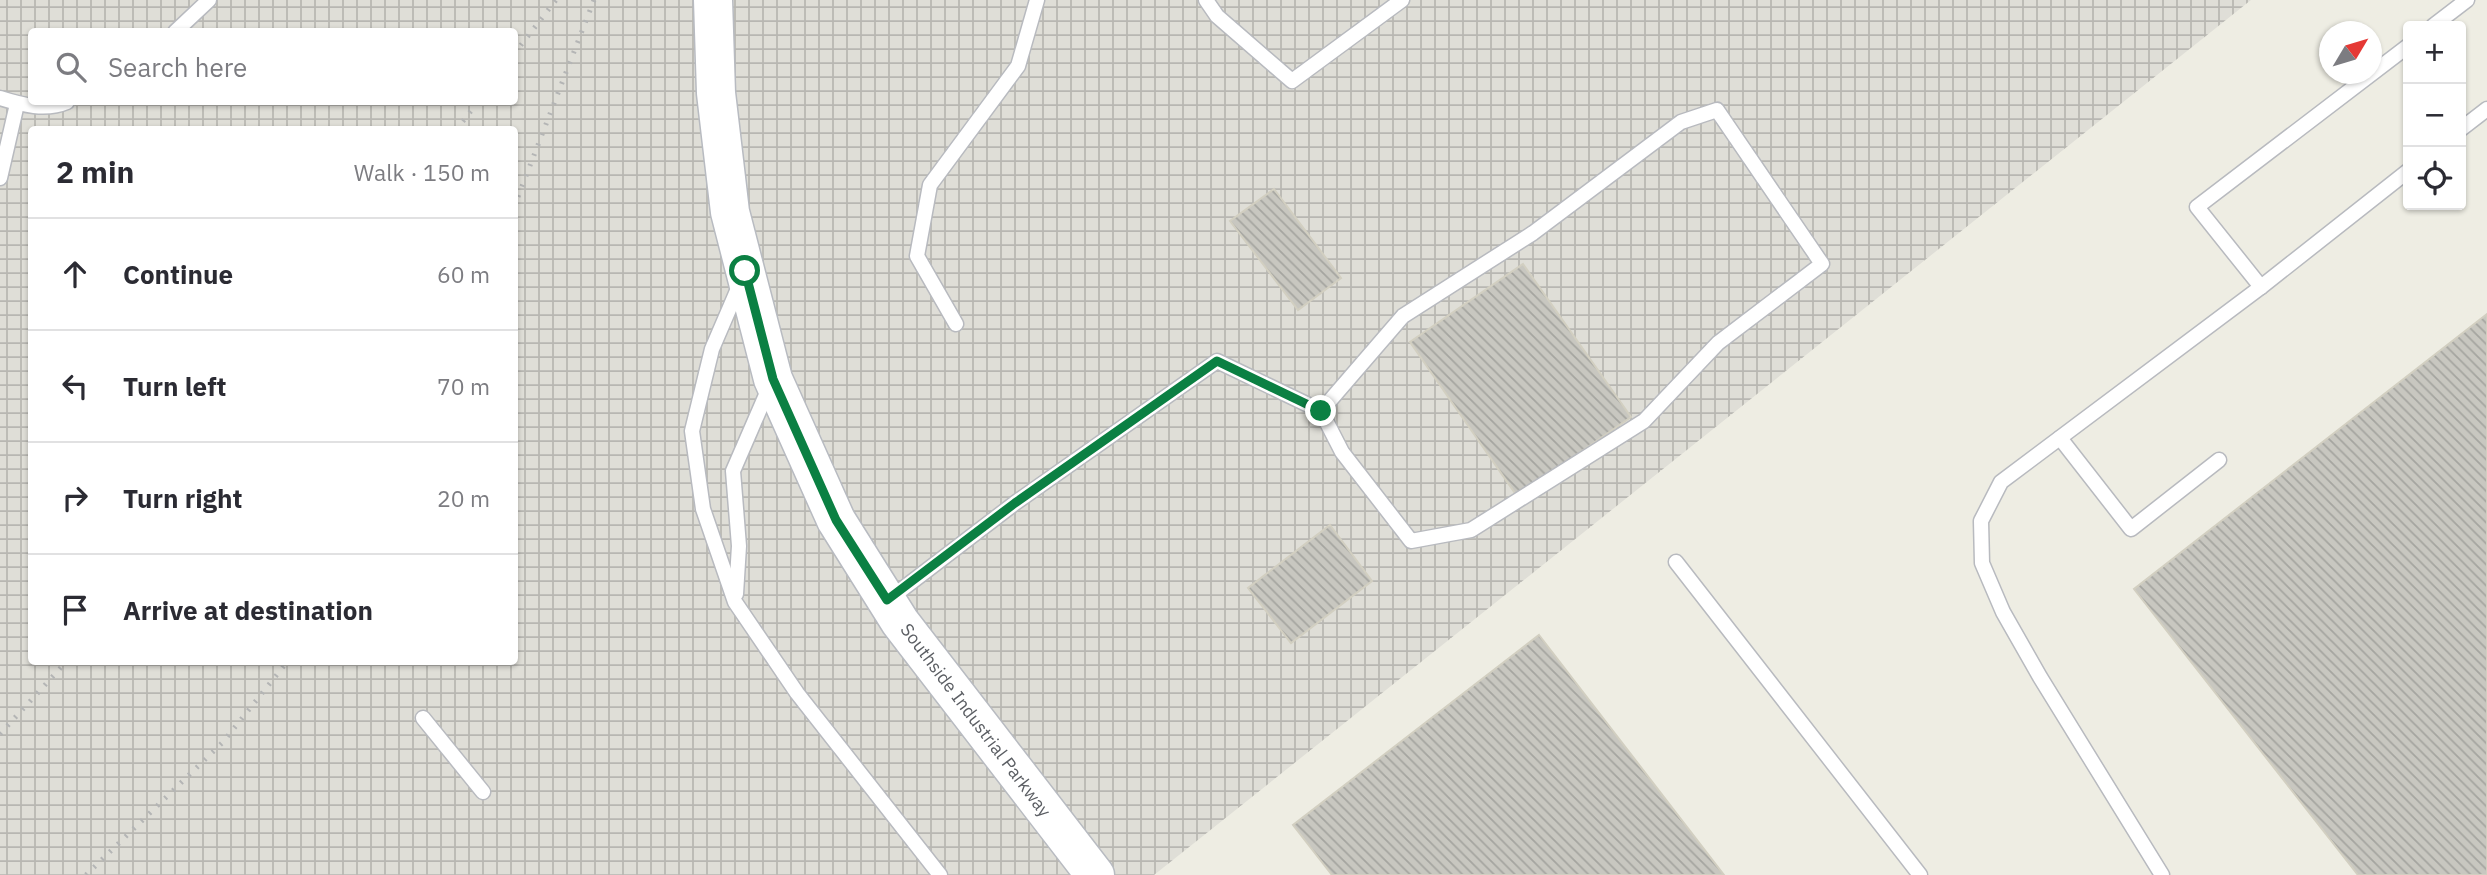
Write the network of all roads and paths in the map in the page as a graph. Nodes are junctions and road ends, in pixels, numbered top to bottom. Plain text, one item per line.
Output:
1 (209, 0) edge
2 (713, 0) edge
3 (1037, 0) edge
4 (1206, 0) edge
5 (1402, 0) edge
6 (2467, 0) edge
7 (2440, 21) edge
8 (179, 28) edge
9 (2403, 50) edge
10 (0, 98) edge
11 (17, 104) junction
12 (60, 105) edge
13 (2487, 109) edge
14 (2466, 126) edge
15 (2403, 175) edge
16 (0, 178) edge
17 (745, 271) junction
18 (2261, 287) junction
19 (956, 324) dead end
20 (773, 379) junction
21 (1321, 411) junction
22 (2060, 438) junction
23 (2219, 460) dead end
24 (1676, 562) dead end
25 (887, 600) junction
26 (735, 603) junction
27 (423, 718) dead end
28 (483, 792) dead end
29 (940, 875) edge
30 (1095, 875) edge
31 (1920, 875) edge
32 (2162, 875) edge

1 - 8 lane
2 - 17 street, Southside Industrial Parkway
3 - 19 lane
4 - 5 lane
6 - 7 lane
9 - 18 lane
10 - 11 lane
11 - 12 lane
11 - 16 lane
13 - 14 lane
15 - 18 lane
17 - 20 street, Southside Industrial Parkway
17 - 26 lane
18 - 22 lane
20 - 25 street, Southside Industrial Parkway
20 - 26 lane
21 - 21 lane
21 - 25 lane
22 - 23 lane
22 - 32 lane
24 - 31 lane
25 - 30 street, Southside Industrial Parkway
26 - 29 lane
27 - 28 lane

